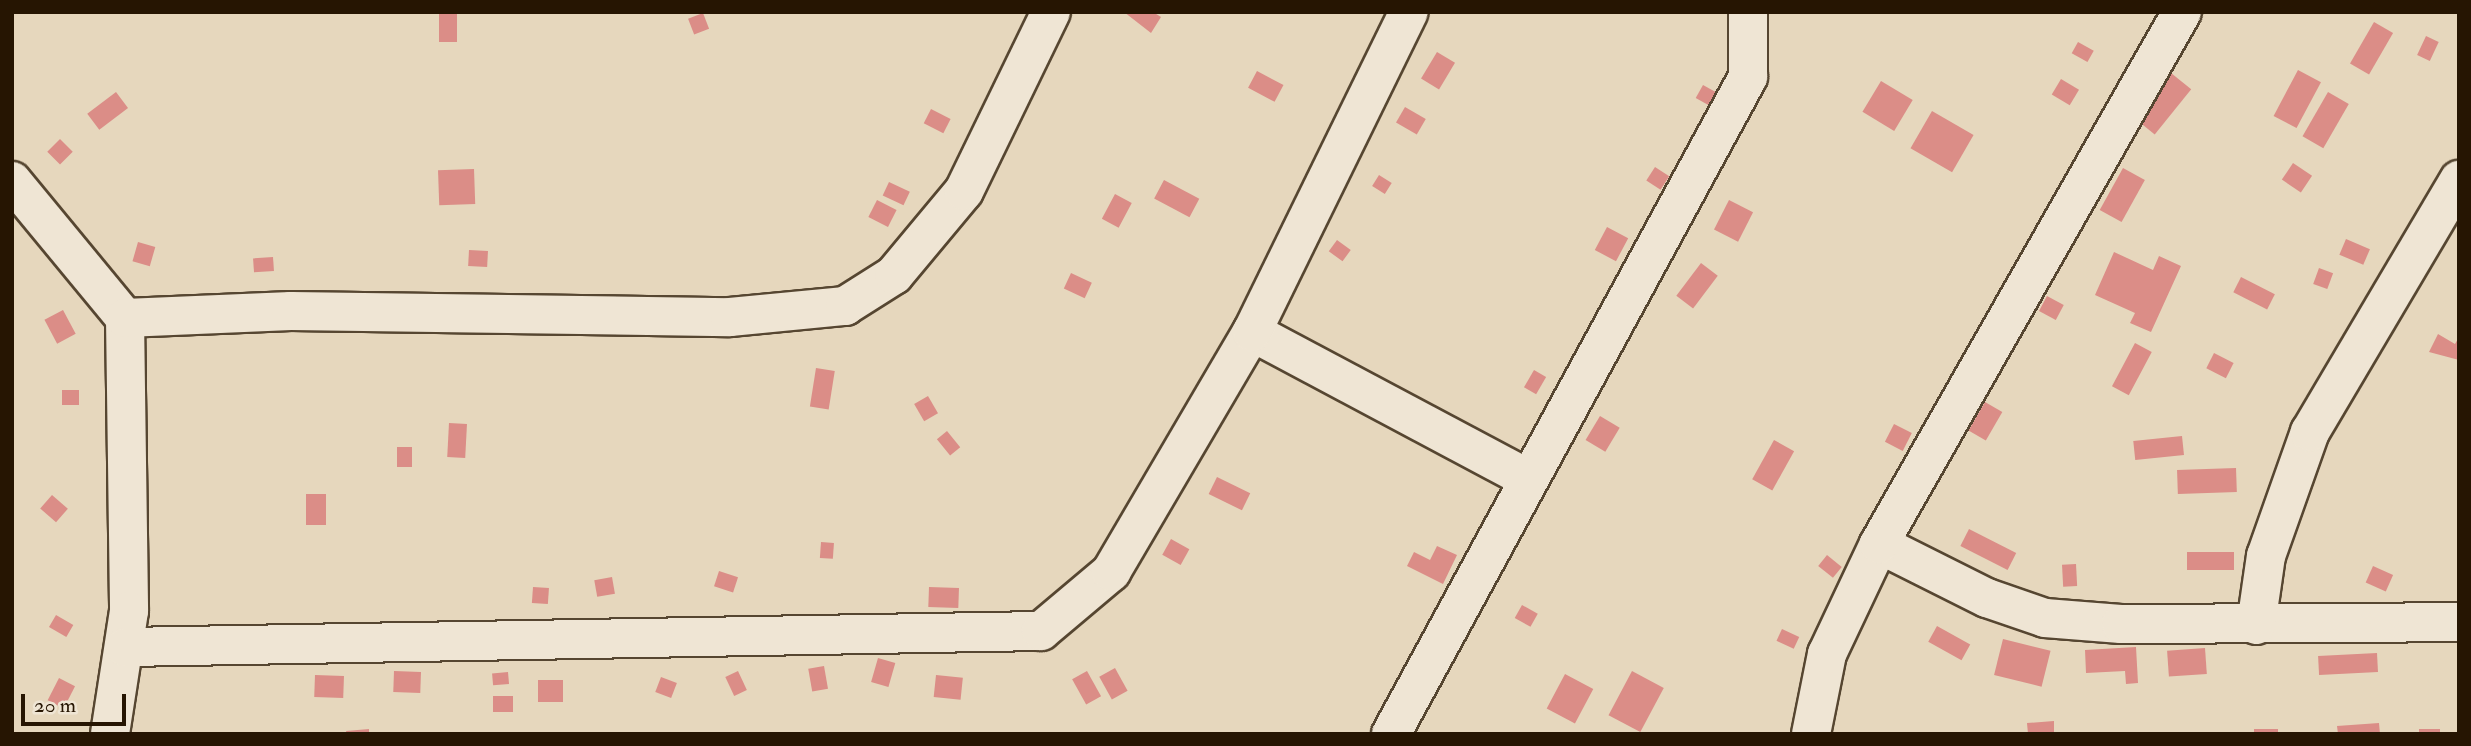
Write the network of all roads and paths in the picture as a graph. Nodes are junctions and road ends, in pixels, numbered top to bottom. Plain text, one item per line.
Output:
1 (1051, 12) edge
2 (1409, 12) edge
3 (1748, 12) edge
4 (2182, 12) edge
5 (2459, 180) edge
6 (12, 181) edge
7 (125, 318) junction
8 (1252, 332) junction
9 (1528, 479) junction
10 (1879, 544) junction
11 (2459, 622) edge
12 (2256, 625) junction
13 (125, 647) junction
14 (110, 734) edge
15 (1391, 734) edge
16 (1811, 734) edge

1 - 7 street
2 - 8 street
3 - 9 street
4 - 10 street
5 - 12 street
6 - 7 street
7 - 13 street
8 - 9 street
8 - 13 street
9 - 15 street
10 - 12 street
10 - 16 street
11 - 12 street
13 - 14 street

